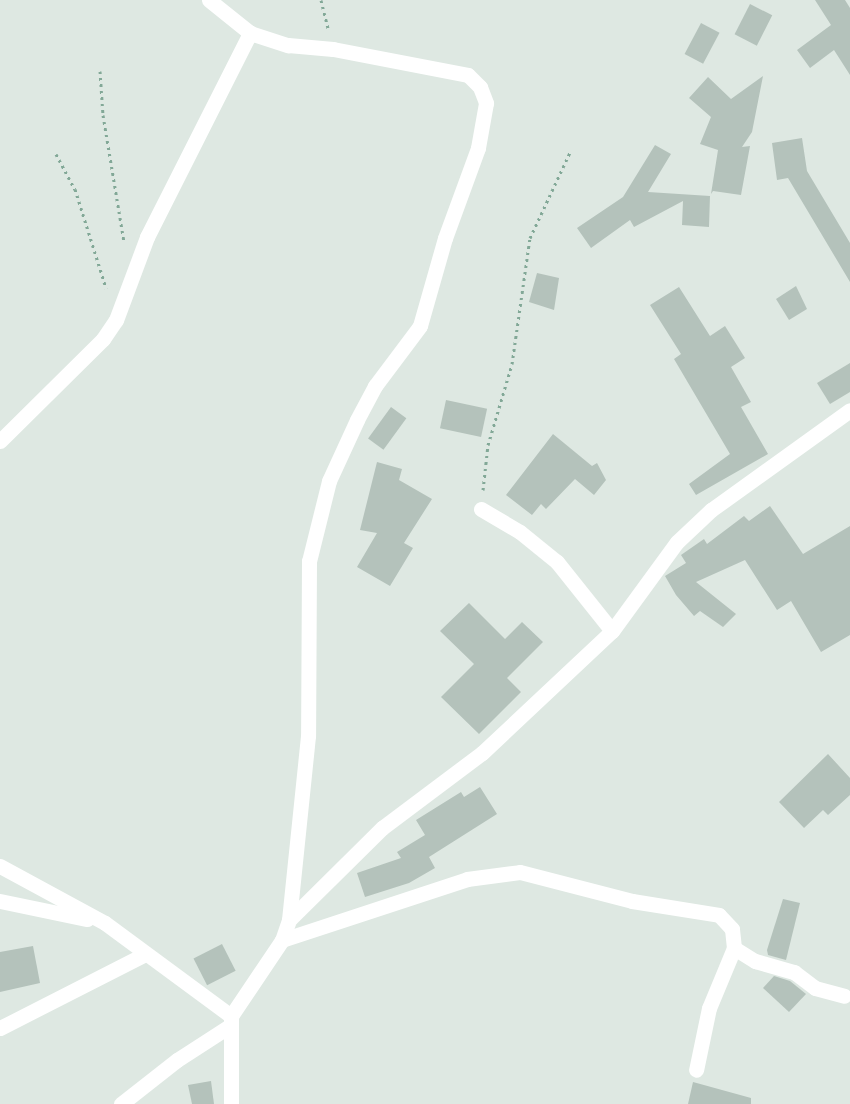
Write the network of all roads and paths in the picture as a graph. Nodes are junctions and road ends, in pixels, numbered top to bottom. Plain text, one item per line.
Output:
1 (209, 0) edge
2 (321, 0) edge
3 (250, 32) junction
4 (333, 50) junction
5 (100, 71) dead end
6 (571, 150) dead end
7 (56, 154) dead end
8 (129, 280) junction
9 (116, 320) junction
10 (846, 416) edge
11 (0, 441) edge
12 (481, 509) joint
13 (612, 631) junction
14 (0, 866) edge
15 (0, 901) edge
16 (289, 920) junction
17 (105, 923) junction
18 (282, 940) junction
19 (734, 948) junction
20 (145, 954) junction
21 (844, 996) dead end
22 (231, 1021) junction
23 (0, 1028) edge
24 (696, 1070) dead end
25 (121, 1104) edge
26 (231, 1104) edge

1 - 3 street
2 - 4 path
3 - 4 street
3 - 8 street
4 - 16 street
5 - 8 path
6 - 12 path
7 - 9 path
8 - 9 street
9 - 11 street
10 - 13 street
12 - 13 street
13 - 16 street
14 - 17 street
15 - 17 street
16 - 18 street
17 - 20 street
18 - 19 street
18 - 22 street
19 - 21 street
19 - 24 street
20 - 22 street
20 - 23 street
22 - 25 street
22 - 26 street

